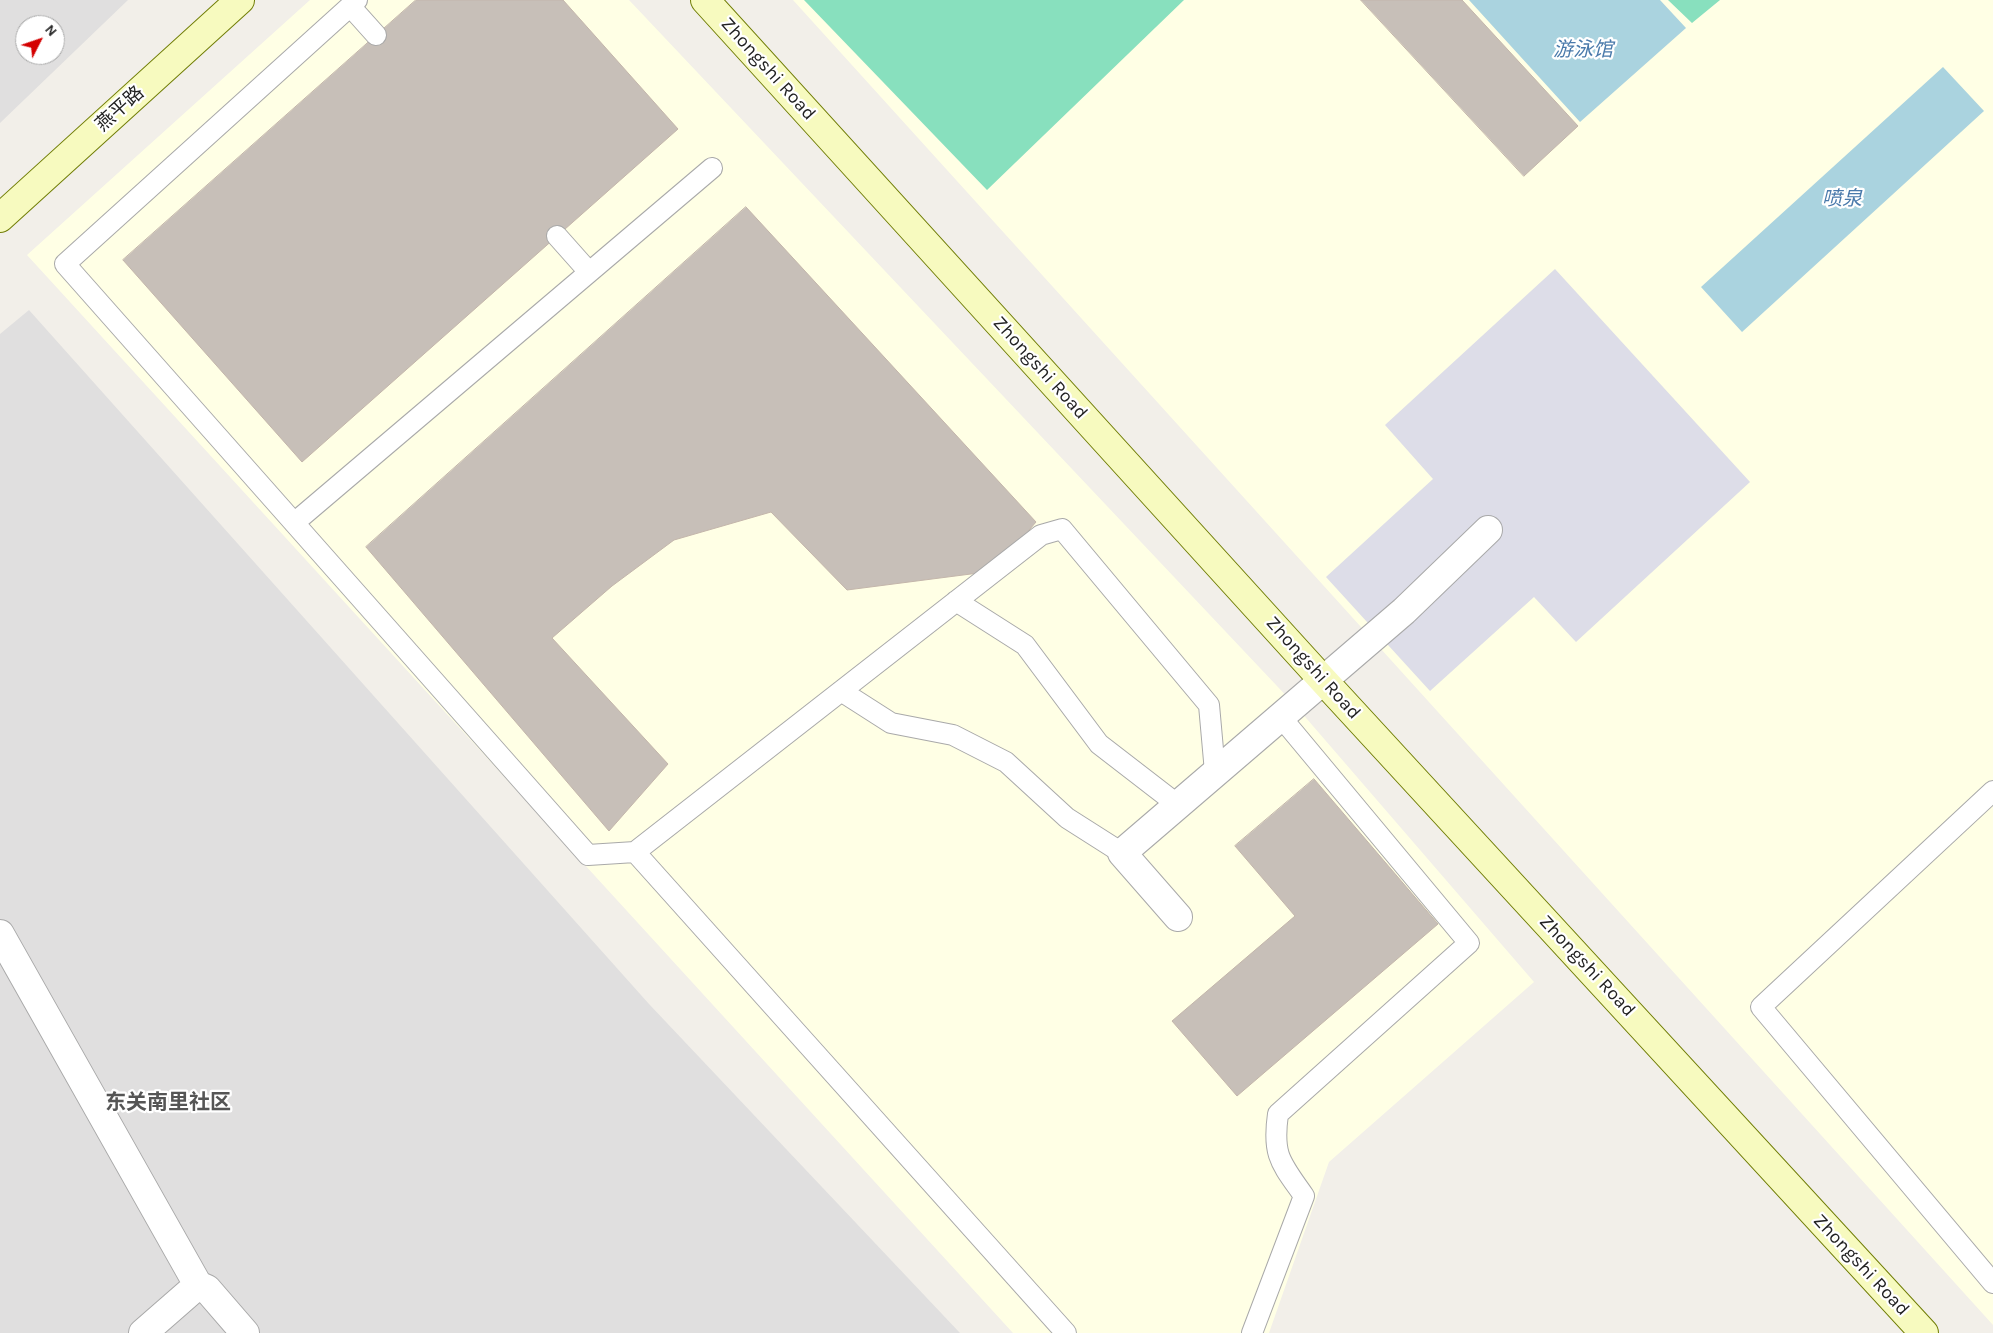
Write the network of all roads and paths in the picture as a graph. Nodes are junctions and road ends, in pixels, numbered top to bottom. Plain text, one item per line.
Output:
1 (240, 0) edge
2 (705, 0) edge
3 (354, 3) edge
4 (376, 35) dead end
5 (712, 168) dead end
6 (0, 218) edge
7 (557, 236) dead end
8 (588, 272) junction
9 (294, 523) junction
10 (1488, 530) dead end
11 (956, 601) junction
12 (1322, 679) junction
13 (841, 691) junction
14 (1280, 716) junction
15 (1215, 772) junction
16 (1993, 791) edge
17 (1178, 805) junction
18 (635, 852) junction
19 (1122, 853) junction
20 (1178, 917) dead end
21 (0, 934) edge
22 (1993, 1283) edge
23 (198, 1285) junction
24 (144, 1333) edge
25 (245, 1333) edge
26 (1066, 1333) edge
27 (1252, 1333) edge
28 (1924, 1333) edge

1 - 6 street, 燕平路
2 - 12 street, Zhongshi Road
3 - 4 lane
3 - 9 lane
5 - 8 lane
7 - 8 lane
8 - 9 lane
9 - 18 lane
10 - 12 street
11 - 13 lane
11 - 15 lane
11 - 17 lane
12 - 14 street
12 - 28 street, Zhongshi Road
13 - 18 lane
13 - 19 lane
14 - 15 street
14 - 27 lane
15 - 17 street
16 - 22 lane
17 - 19 street
18 - 26 lane
19 - 20 street
21 - 23 street
23 - 24 street
23 - 25 street

